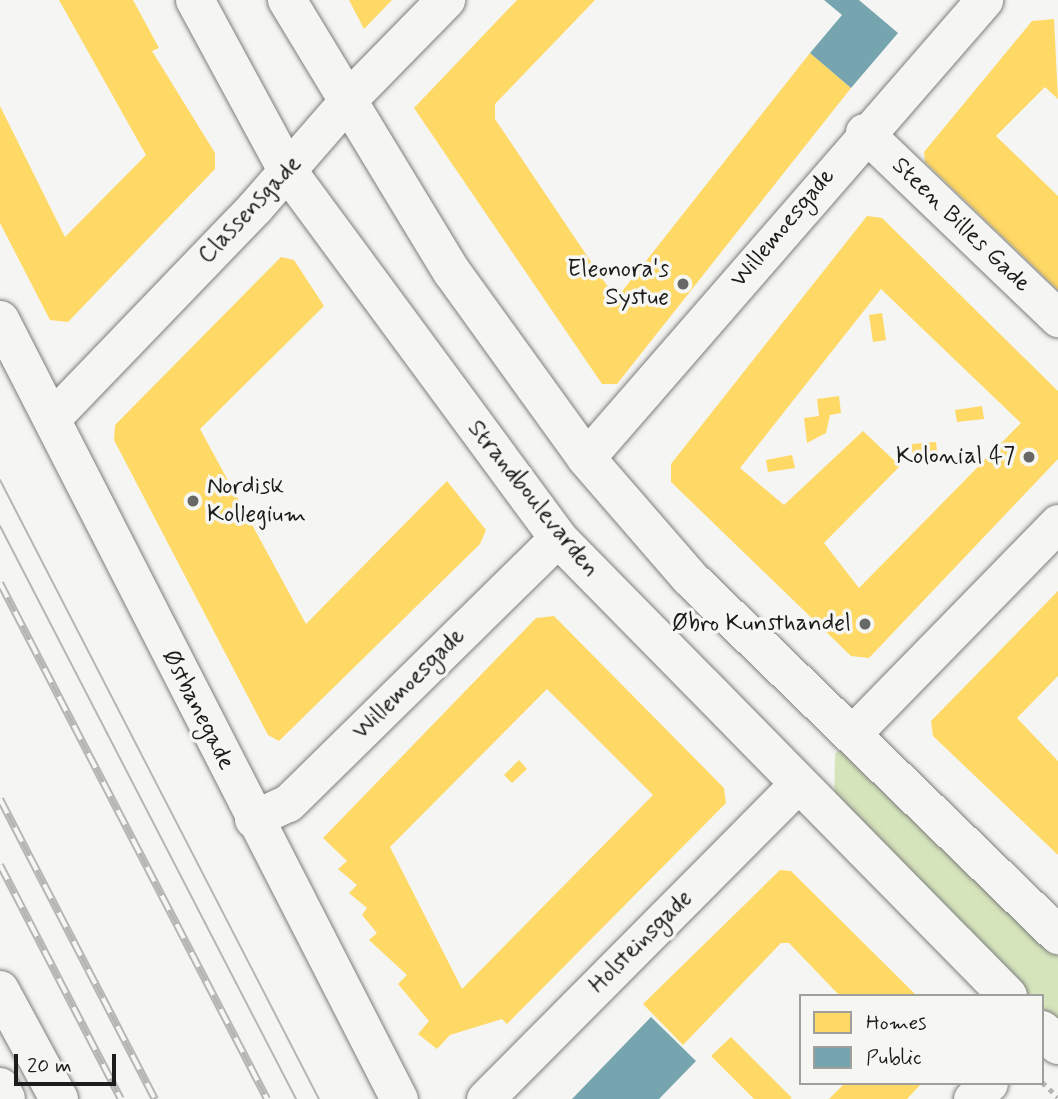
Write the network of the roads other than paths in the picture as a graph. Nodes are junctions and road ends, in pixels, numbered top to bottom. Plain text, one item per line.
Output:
1 (195, 0) edge
2 (288, 0) edge
3 (446, 0) edge
4 (984, 0) edge
5 (349, 99) junction
6 (864, 132) junction
7 (287, 170) junction
8 (1058, 318) edge
9 (0, 319) edge
10 (51, 418) junction
11 (586, 458) junction
12 (1058, 523) edge
13 (558, 538) junction
14 (852, 734) junction
15 (797, 785) junction
16 (253, 819) junction
17 (1058, 934) edge
18 (0, 990) edge
19 (1006, 994) edge
20 (1044, 1032) edge
21 (1058, 1045) edge
22 (987, 1085) edge
23 (0, 1087) edge
24 (6, 1099) edge
25 (59, 1099) edge
26 (399, 1099) edge
27 (485, 1099) edge
28 (972, 1099) edge

1 - 7 street, Strandboulevarden
2 - 5 street
3 - 5 street, Classensgade
4 - 6 street, Willemoesgade
5 - 7 street, Classensgade
5 - 11 street
6 - 8 street, Steen Billes Gade
6 - 11 street, Willemoesgade
7 - 10 street, Classensgade
7 - 13 street, Strandboulevarden
9 - 10 street, Østbanegade
10 - 16 street, Østbanegade
11 - 14 street
12 - 14 street
13 - 15 street, Strandboulevarden
13 - 16 street, Willemoesgade
14 - 17 street
15 - 19 street, Strandboulevarden
15 - 27 street, Holsteinsgade
16 - 26 street, Østbanegade
18 - 25 street
20 - 21 street
22 - 28 street
23 - 24 street

